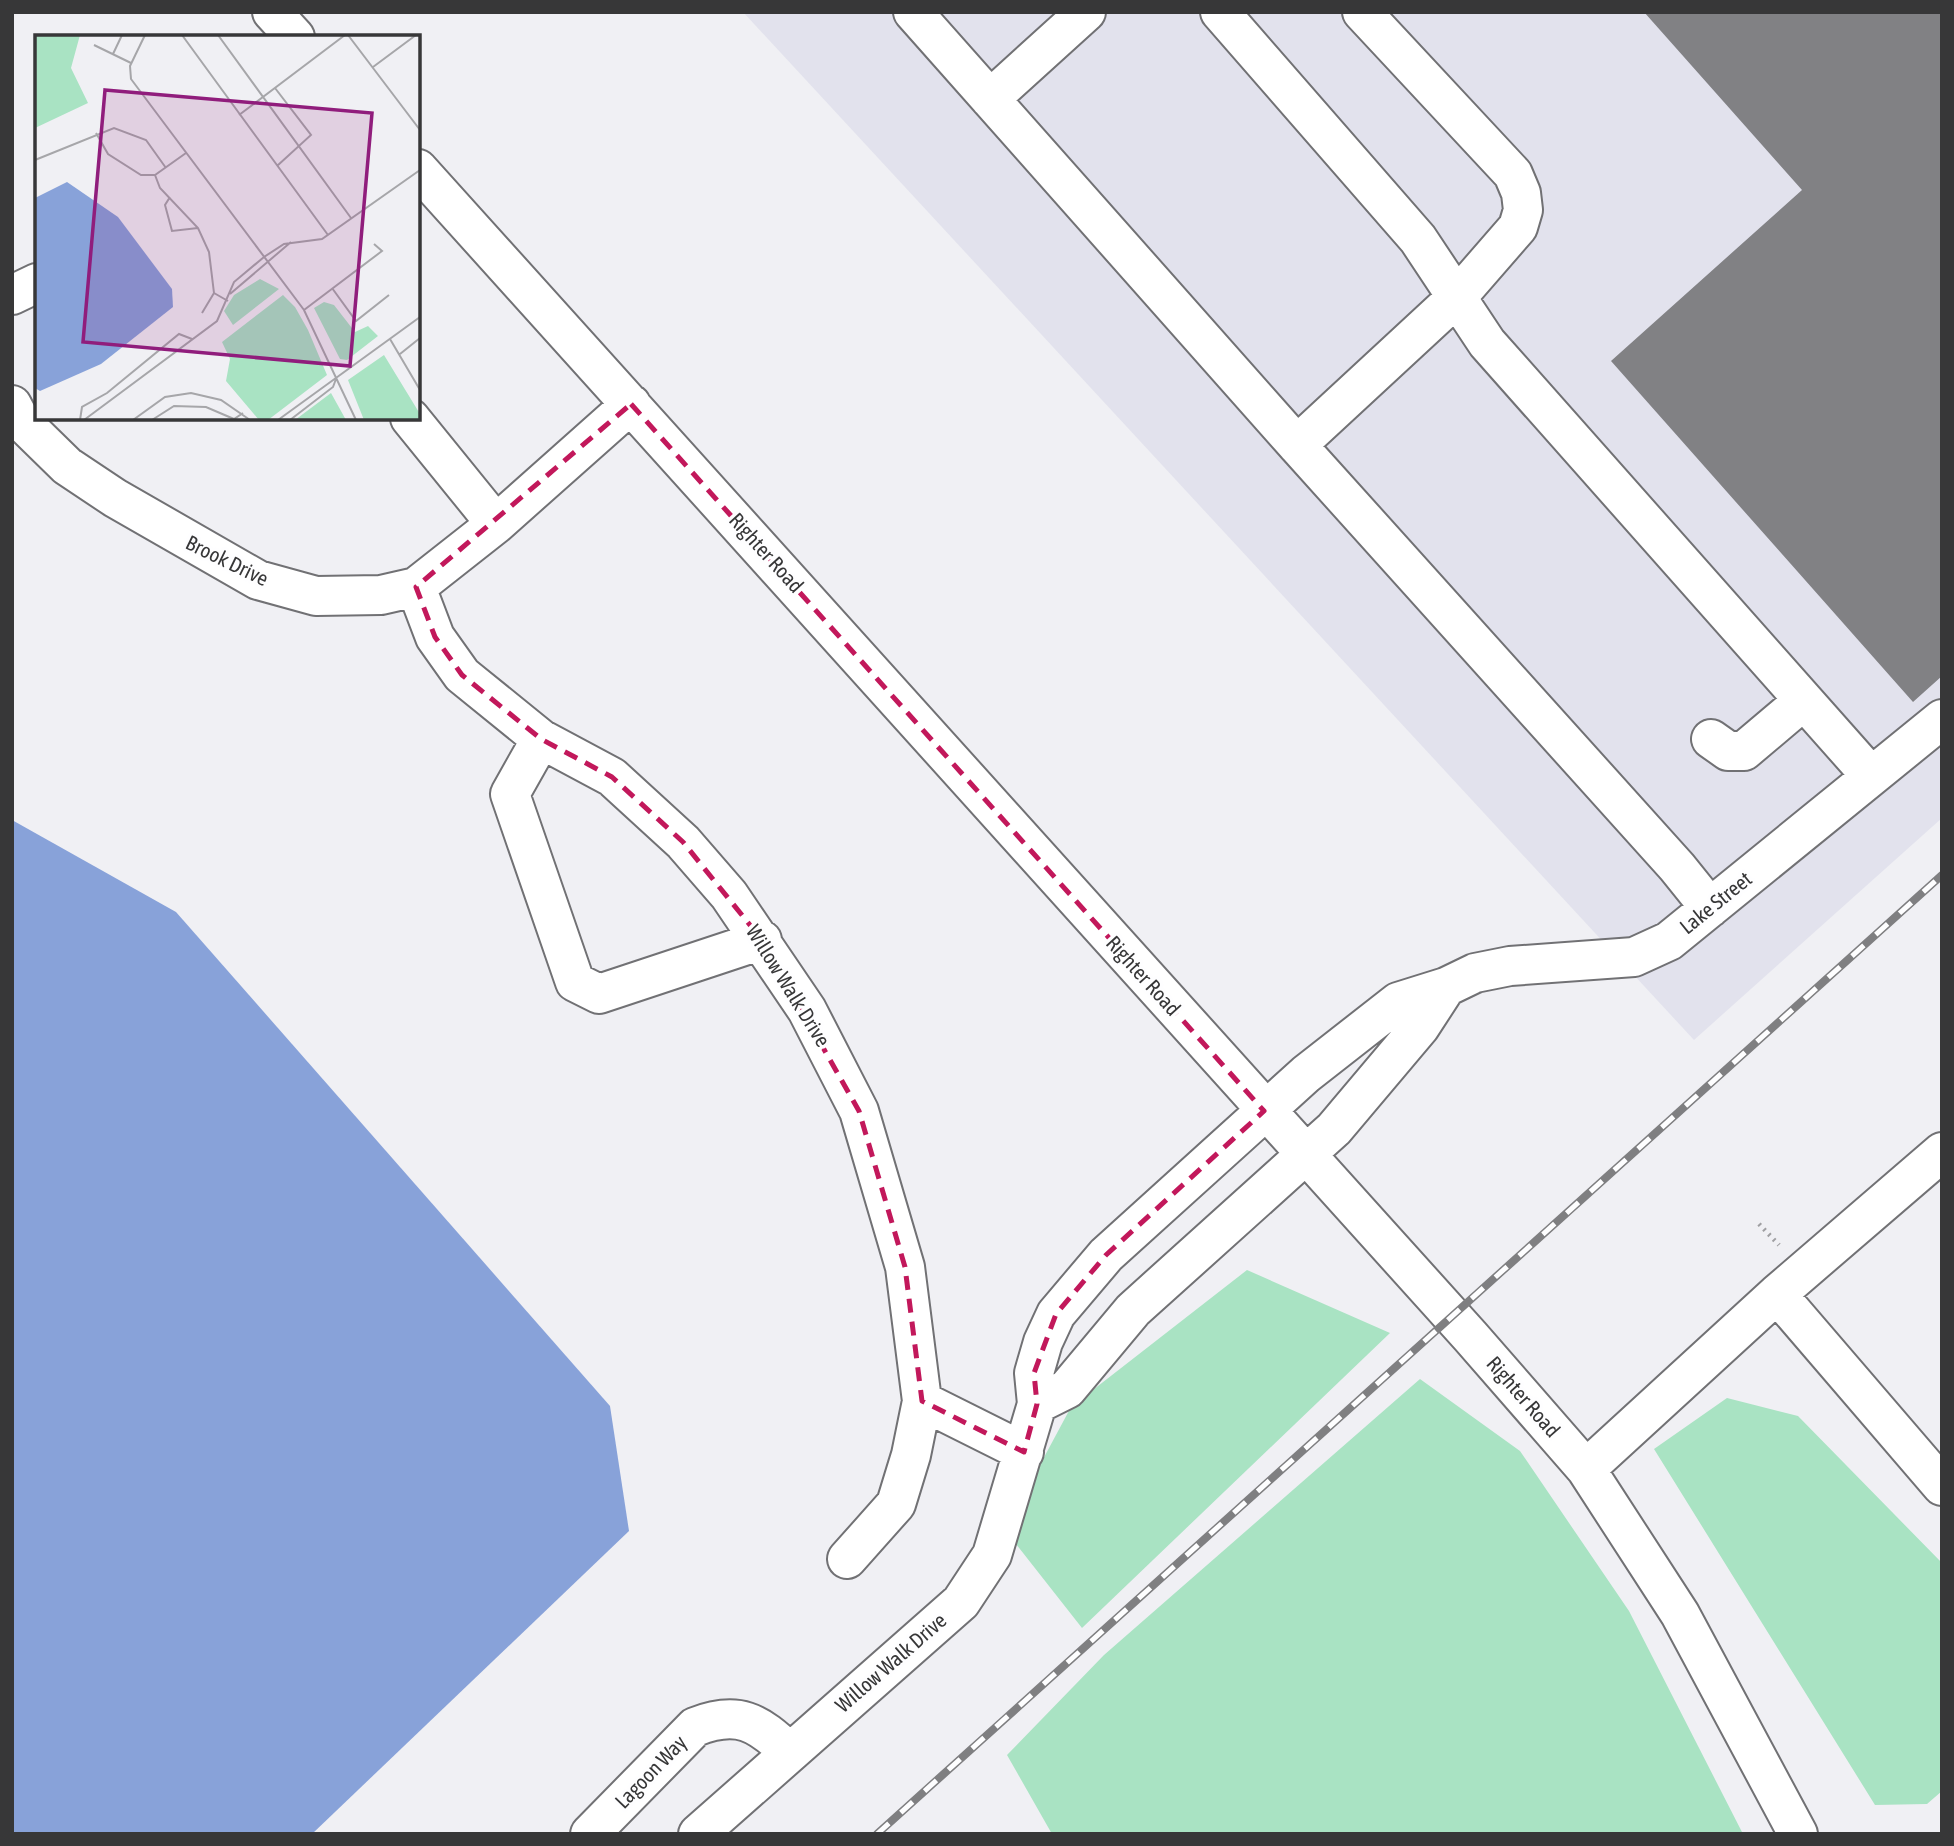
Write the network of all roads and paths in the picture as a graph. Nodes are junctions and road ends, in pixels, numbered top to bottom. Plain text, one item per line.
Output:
1 (272, 12) edge
2 (914, 12) edge
3 (1086, 12) edge
4 (1220, 12) edge
5 (1362, 12) edge
6 (293, 35) edge
7 (990, 99) junction
8 (420, 171) edge
9 (35, 284) edge
10 (12, 295) edge
11 (1458, 296) junction
12 (631, 404) junction
13 (12, 405) edge
14 (412, 420) edge
15 (1297, 445) junction
16 (496, 524) junction
17 (416, 587) junction
18 (1802, 702) junction
19 (1942, 719) edge
20 (1711, 738) dead end
21 (541, 739) junction
22 (1871, 776) junction
23 (1710, 908) junction
24 (762, 940) junction
25 (1446, 987) junction
26 (1264, 1111) junction
27 (1942, 1152) edge
28 (1306, 1154) junction
29 (1777, 1294) junction
30 (922, 1401) junction
31 (1037, 1404) junction
32 (1024, 1452) junction
33 (1586, 1469) junction
34 (1942, 1486) edge
35 (847, 1559) dead end
36 (789, 1752) junction
37 (590, 1834) edge
38 (698, 1834) edge
39 (1798, 1834) edge

1 - 6 street
2 - 7 street
3 - 7 street
4 - 11 street
5 - 11 street
7 - 15 street
8 - 12 street, Righter Road
9 - 10 street
11 - 15 street
11 - 18 street
12 - 16 street, Brook Drive
12 - 26 street, Righter Road
13 - 17 street, Brook Drive
14 - 16 street
15 - 23 street
16 - 17 street, Brook Drive
17 - 21 street, Willow Walk Drive
18 - 20 street
18 - 22 street
19 - 22 street, Lake Street
21 - 24 street, Willow Walk Drive
21 - 24 street
22 - 23 street, Lake Street
23 - 25 street, Lake Street
24 - 30 street, Willow Walk Drive
25 - 26 street, Lake Street
25 - 28 street
26 - 28 street, Righter Road
26 - 31 street, Willow Walk Drive
27 - 29 street
28 - 31 street
28 - 33 street, Righter Road
29 - 33 street
29 - 34 street
30 - 32 street
30 - 35 street, Willow Walk Drive
31 - 32 street, Willow Walk Drive
32 - 36 street, Willow Walk Drive
33 - 39 street, Righter Road
36 - 37 street, Lagoon Way
36 - 38 street, Willow Walk Drive

